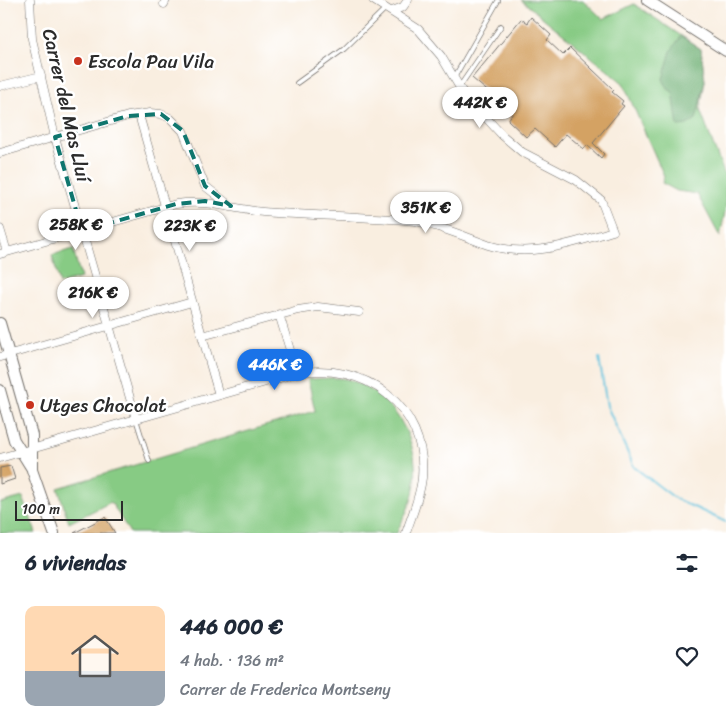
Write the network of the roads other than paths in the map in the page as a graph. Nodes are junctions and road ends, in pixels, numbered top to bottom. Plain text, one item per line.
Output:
1 (30, 0) edge
2 (373, 0) edge
3 (408, 0) edge
4 (647, 0) edge
5 (498, 1) edge
6 (389, 10) junction
7 (501, 26) dead end
8 (726, 51) edge
9 (41, 76) junction
10 (454, 78) junction
11 (297, 83) dead end
12 (0, 86) edge
13 (460, 86) junction
14 (139, 115) junction
15 (56, 137) junction
16 (0, 153) edge
17 (231, 206) junction
18 (165, 207) junction
19 (0, 229) edge
20 (82, 231) junction
21 (3, 253) edge
22 (192, 302) junction
23 (360, 312) dead end
24 (279, 314) junction
25 (0, 324) edge
26 (109, 326) junction
27 (202, 336) junction
28 (4, 356) edge
29 (297, 373) junction
30 (0, 390) edge
31 (219, 395) junction
32 (136, 419) junction
33 (32, 449) junction
34 (22, 452) junction
35 (0, 458) edge
36 (149, 461) dead end
37 (32, 470) junction
38 (54, 533) edge
39 (406, 533) edge

1 - 9 street, Carrer del Mas Lluí
2 - 6 street
3 - 6 street
4 - 8 street
5 - 10 lane
6 - 10 street
6 - 11 lane
7 - 13 lane
9 - 12 street
9 - 15 street, Carrer del Mas Lluí
10 - 13 street
13 - 17 street
14 - 15 street
14 - 17 street
14 - 18 street
15 - 16 street
15 - 20 street, Carrer del Mas Lluí
17 - 18 street
18 - 20 street
18 - 22 street
19 - 21 street
20 - 21 street
20 - 26 street, Carrer del Mas Lluí
22 - 26 street
22 - 27 street
23 - 24 street
24 - 27 street
24 - 29 street
25 - 28 street
26 - 28 street
26 - 32 street, Carrer del Mas Lluí
27 - 31 street
28 - 33 street
29 - 31 street
29 - 39 street
30 - 34 street
31 - 32 street
32 - 33 street
32 - 36 lane
33 - 34 street
33 - 37 street
34 - 35 street
34 - 37 street
37 - 38 street

